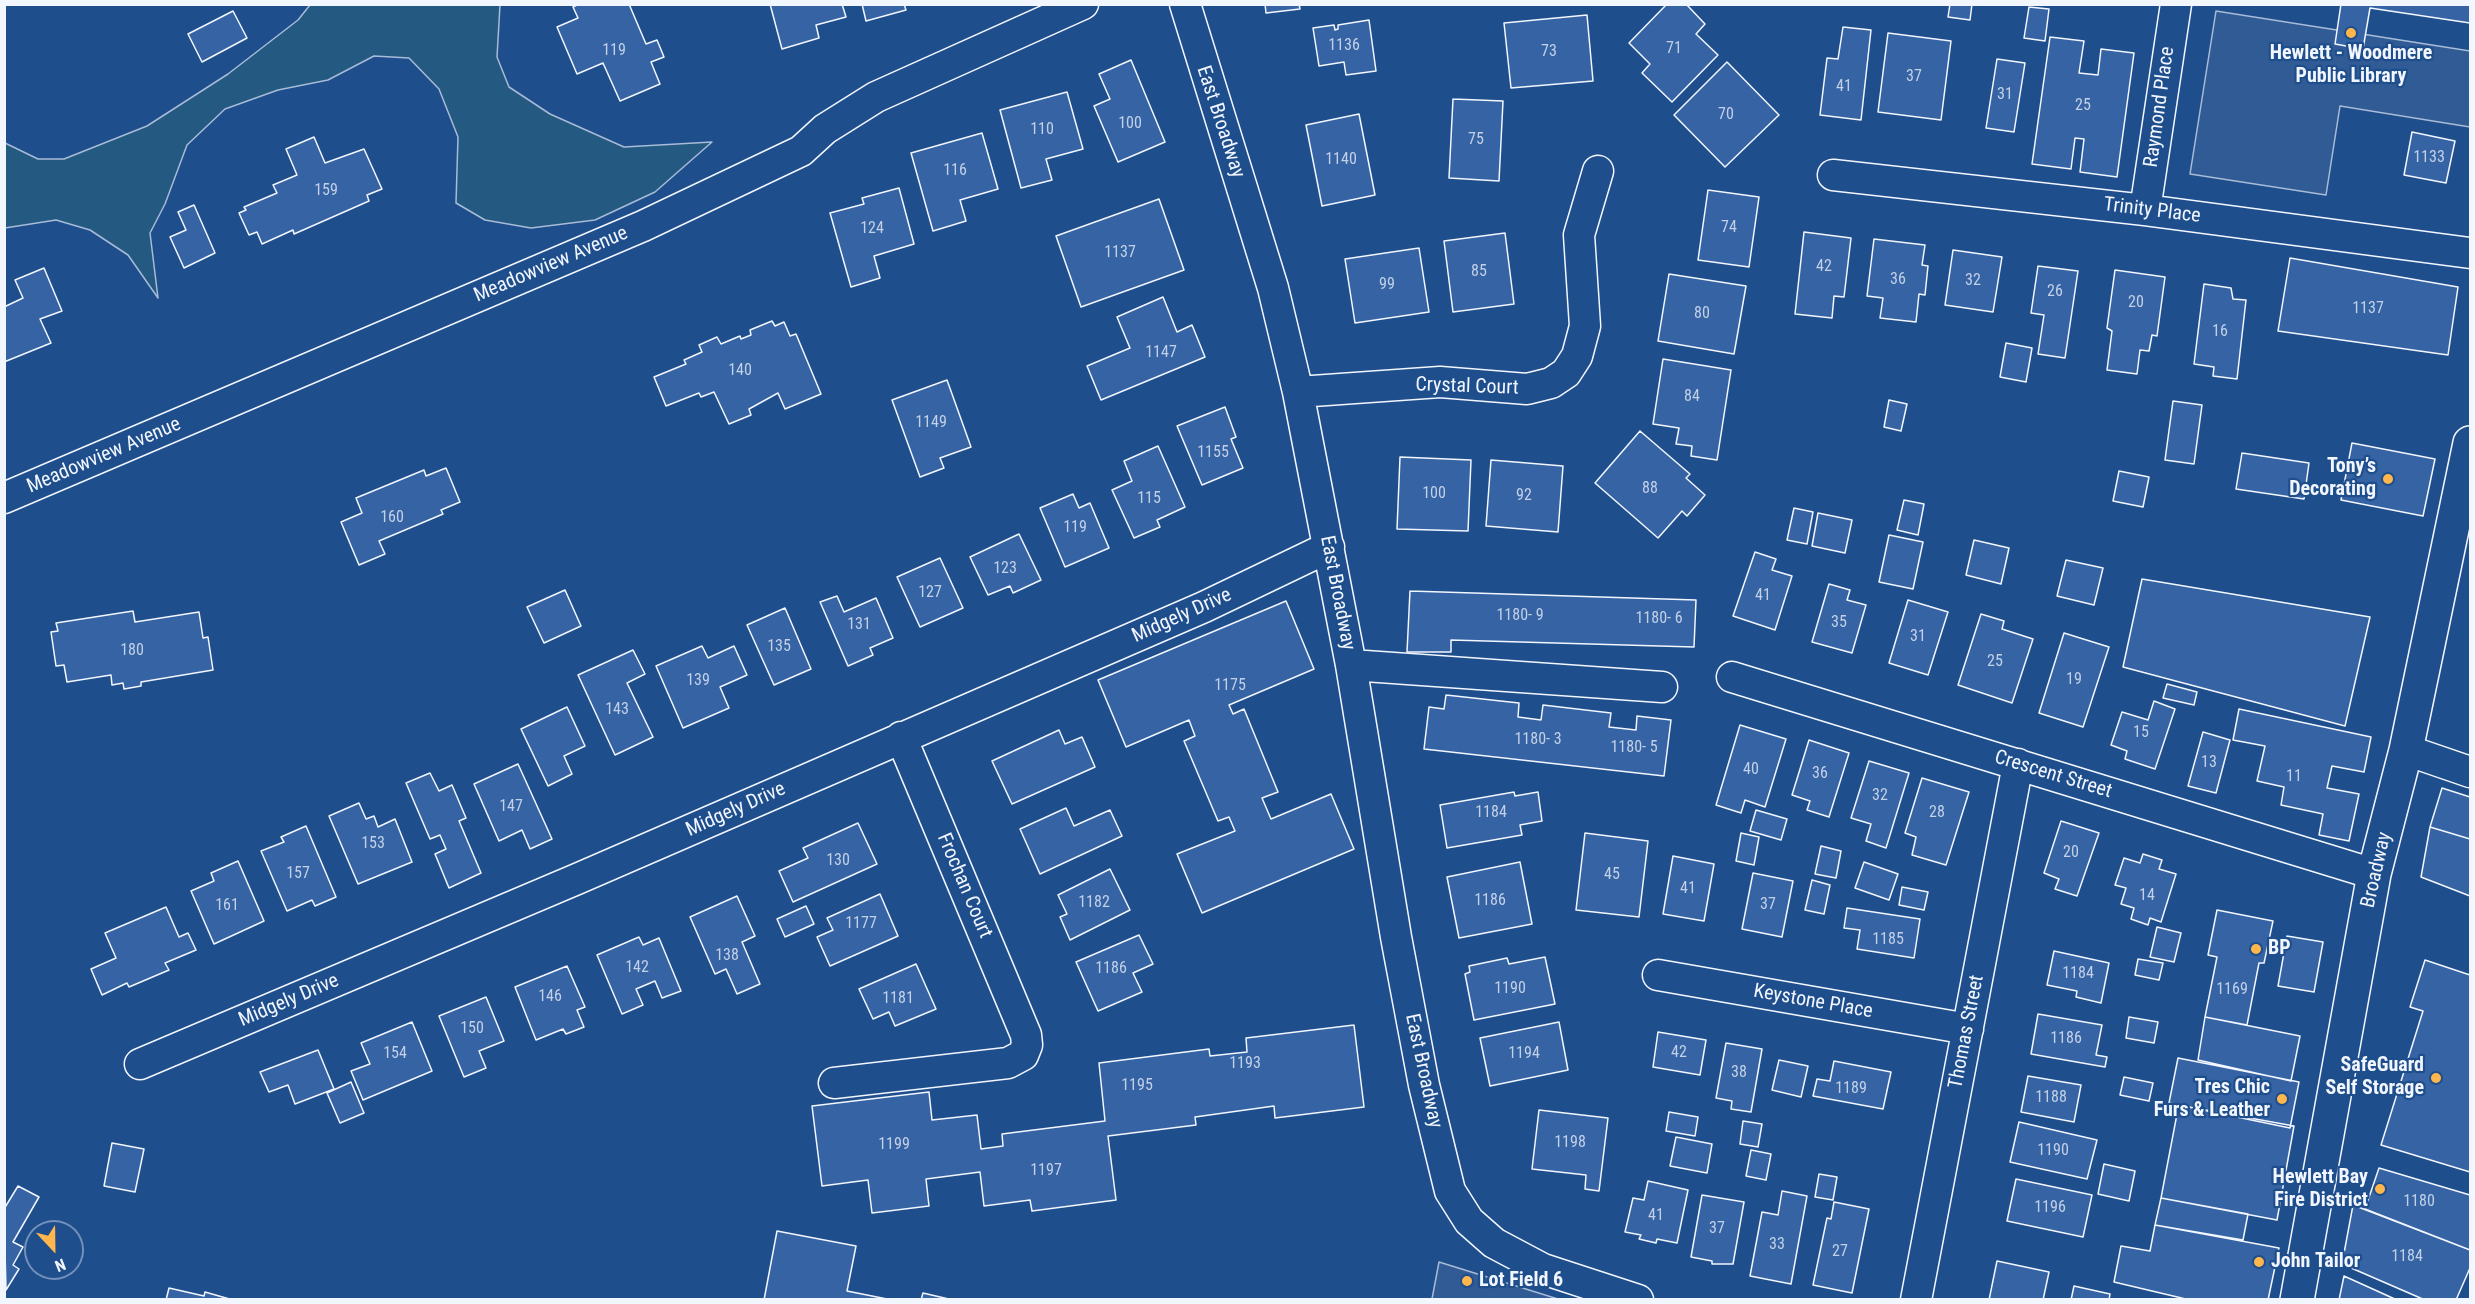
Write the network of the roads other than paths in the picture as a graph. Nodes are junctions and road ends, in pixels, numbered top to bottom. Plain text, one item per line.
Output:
1 (1083, 4) edge
2 (1185, 4) edge
3 (2176, 4) edge
4 (1598, 171) dead end
5 (1833, 175) dead end
6 (2145, 210) junction
7 (2470, 253) edge
8 (1298, 392) junction
9 (2470, 443) edge
10 (4, 498) edge
11 (1329, 548) junction
12 (1351, 665) junction
13 (1732, 676) dead end
14 (1662, 687) dead end
15 (901, 737) junction
16 (2406, 750) junction
17 (2018, 764) junction
18 (2470, 772) edge
19 (2374, 874) junction
20 (1658, 975) dead end
21 (1968, 1029) junction
22 (140, 1064) dead end
23 (834, 1083) dead end
24 (1638, 1299) edge
25 (1916, 1299) edge
26 (2297, 1299) edge

1 - 10 street, Meadowview Avenue
2 - 8 street, East Broadway
3 - 6 street, Raymond Place
4 - 8 street, Crystal Court
5 - 6 street, Trinity Place
6 - 7 street, Trinity Place
8 - 11 street, East Broadway
9 - 16 main road, Broadway
11 - 12 street, East Broadway
11 - 15 street, Midgely Drive
12 - 14 street
12 - 24 street, East Broadway
13 - 17 street, Crescent Street
15 - 22 street, Midgely Drive
15 - 23 street, Frochan Court
16 - 18 street
16 - 19 main road, Broadway
17 - 19 street, Crescent Street
17 - 21 street, Thomas Street
19 - 26 main road, Broadway
20 - 21 street, Keystone Place
21 - 25 street, Thomas Street

